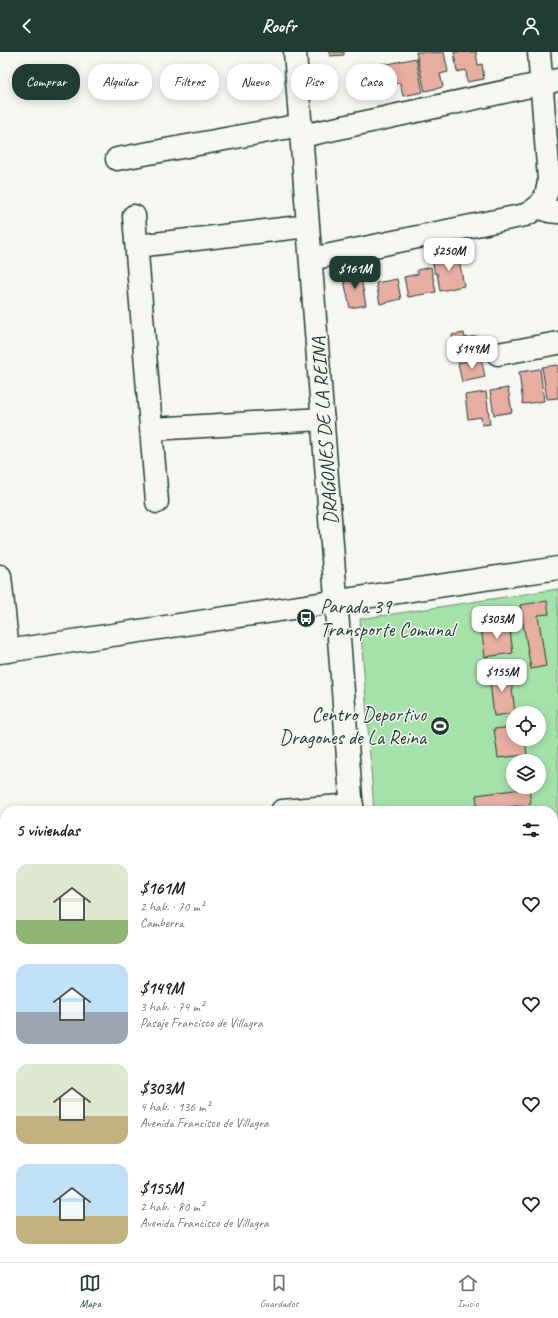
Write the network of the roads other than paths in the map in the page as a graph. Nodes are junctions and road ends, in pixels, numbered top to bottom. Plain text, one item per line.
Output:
1 (295, 52) edge
2 (539, 52) edge
3 (550, 82) edge
4 (301, 130) junction
5 (117, 159) dead end
6 (548, 210) edge
7 (134, 216) dead end
8 (308, 226) junction
9 (137, 246) junction
10 (310, 259) junction
11 (558, 343) edge
12 (498, 354) dead end
13 (323, 419) junction
14 (152, 430) junction
15 (157, 502) dead end
16 (558, 568) edge
17 (0, 576) edge
18 (337, 601) junction
19 (4, 651) edge
20 (352, 806) edge

1 - 4 street, DRAGONES DE LA REINA
2 - 3 street
3 - 4 street
3 - 6 street
4 - 5 street
4 - 8 street, DRAGONES DE LA REINA
6 - 10 street
7 - 9 street
8 - 9 street
8 - 10 street, DRAGONES DE LA REINA
9 - 14 street
10 - 13 street, DRAGONES DE LA REINA
11 - 12 street
13 - 14 street
13 - 18 street, DRAGONES DE LA REINA
14 - 15 street
16 - 18 street
17 - 19 street
18 - 19 street
18 - 20 street, DRAGONES DE LA REINA

